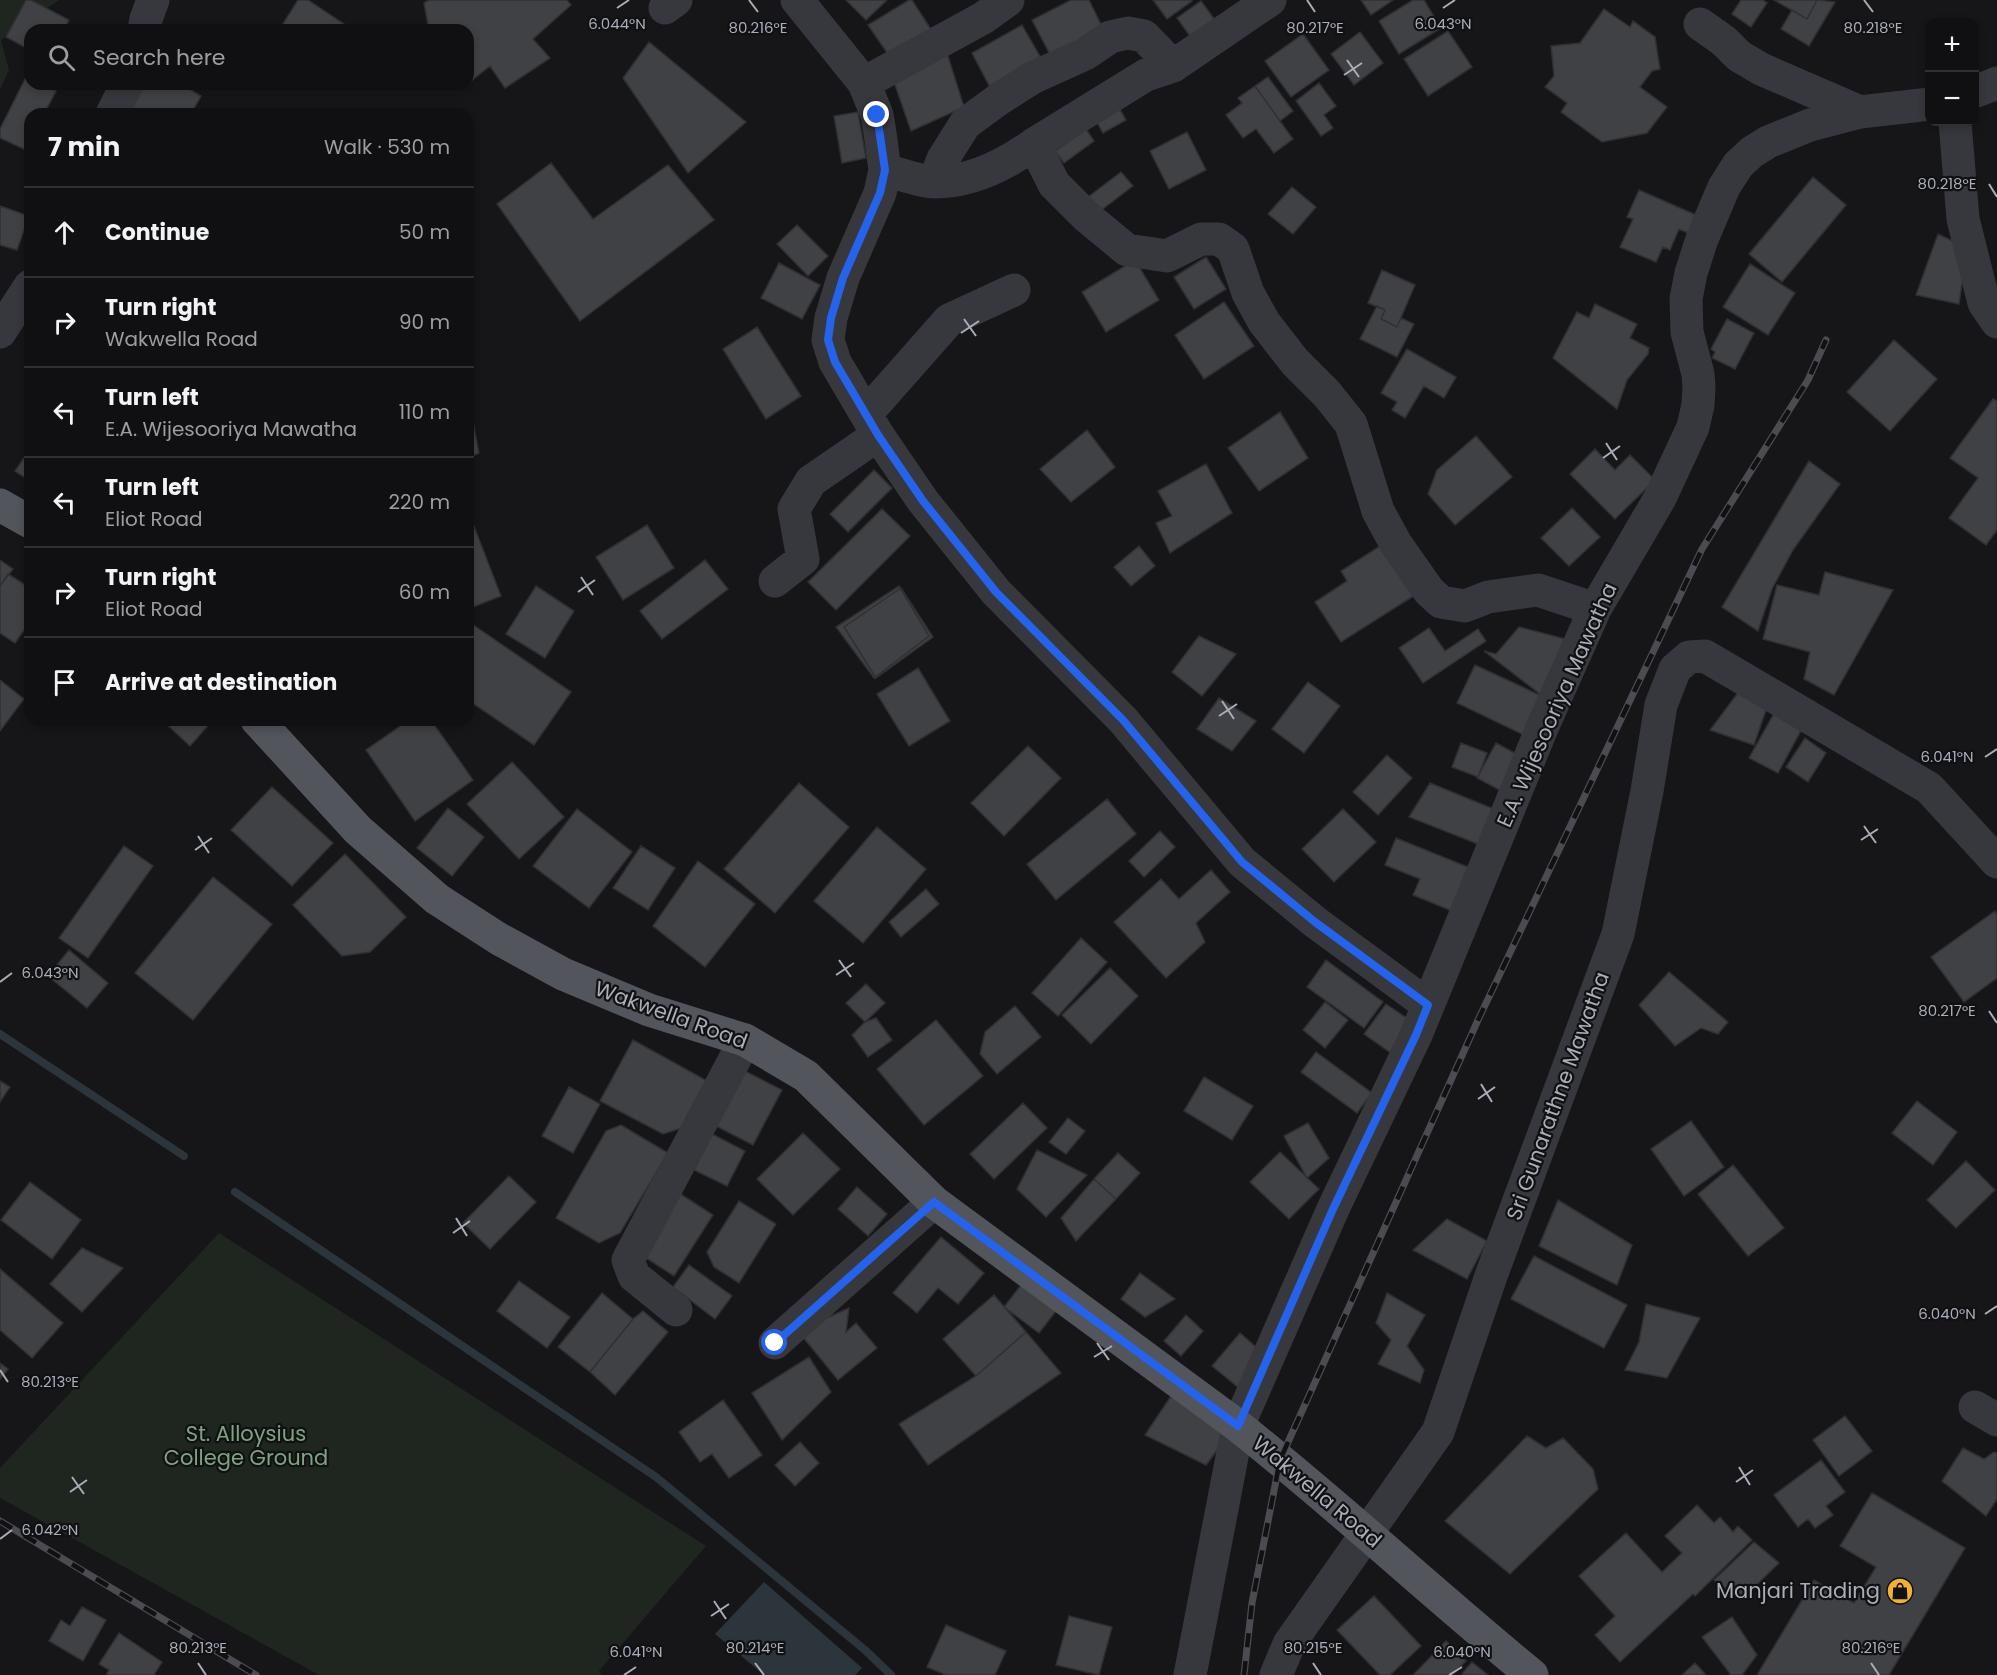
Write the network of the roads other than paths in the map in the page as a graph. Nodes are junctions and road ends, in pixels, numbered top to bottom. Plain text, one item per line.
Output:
1 (153, 0) edge
2 (797, 0) edge
3 (1008, 0) edge
4 (1270, 0) edge
5 (145, 24) edge
6 (1700, 24) dead end
7 (1173, 66) junction
8 (864, 83) junction
9 (1997, 83) edge
10 (124, 90) edge
11 (1979, 90) edge
12 (1925, 104) edge
13 (115, 108) edge
14 (1860, 112) junction
15 (1955, 126) edge
16 (1034, 144) junction
17 (885, 170) junction
18 (934, 182) junction
19 (1014, 290) dead end
20 (24, 295) edge
21 (1997, 322) edge
22 (0, 332) edge
23 (872, 424) junction
24 (0, 505) edge
25 (24, 519) edge
26 (775, 581) dead end
27 (1595, 609) junction
28 (263, 726) edge
29 (1997, 862) edge
30 (1428, 1005) junction
31 (745, 1040) junction
32 (934, 1202) junction
33 (676, 1310) dead end
34 (775, 1343) dead end
35 (1238, 1426) junction
36 (1368, 1534) junction
37 (1190, 1675) edge
38 (1276, 1675) edge
39 (1533, 1675) edge

1 - 5 street
2 - 8 street
3 - 8 street
4 - 7 street
6 - 14 street
7 - 16 street
7 - 18 street
8 - 17 street
9 - 11 street
10 - 13 street
12 - 14 street, E.A. Wijesooriya Mawatha
14 - 27 street, E.A. Wijesooriya Mawatha
15 - 21 street
16 - 18 street
16 - 27 street
17 - 18 street
17 - 23 street
19 - 23 street
20 - 22 street
23 - 26 street
23 - 30 street
24 - 25 main road
27 - 30 street, E.A. Wijesooriya Mawatha
28 - 31 main road, Wakwella Road
29 - 36 street, Sri Gunarathne Mawatha
30 - 35 street, E.A. Wijesooriya Mawatha
31 - 32 main road, Wakwella Road
31 - 33 street
32 - 34 street
32 - 35 main road, Wakwella Road
35 - 36 main road, Wakwella Road
35 - 37 street, E.A. Wijesooriya Mawatha
36 - 38 street, Sri Gunarathne Mawatha
36 - 39 main road, Wakwella Road

